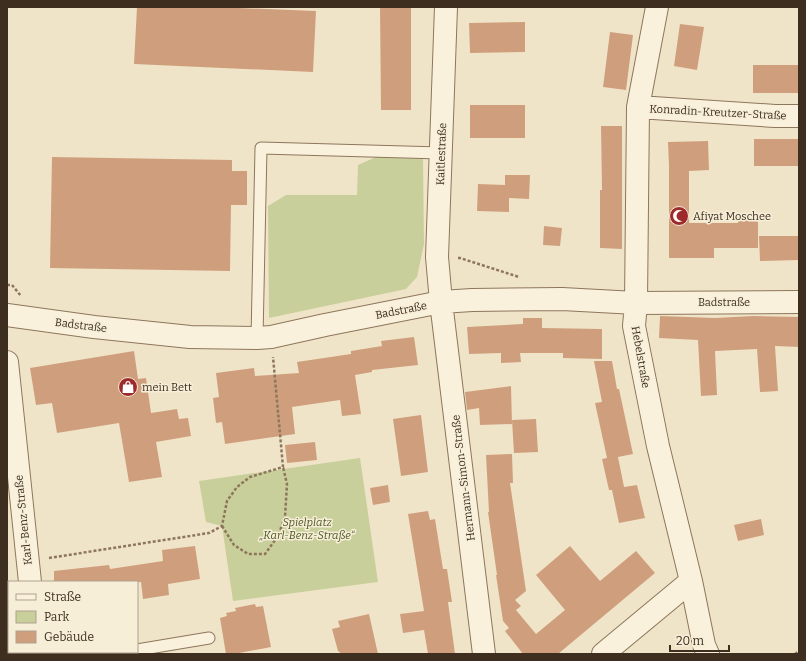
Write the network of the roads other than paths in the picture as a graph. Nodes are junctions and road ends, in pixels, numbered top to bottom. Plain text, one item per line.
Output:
1 (446, 7) edge
2 (657, 7) edge
3 (638, 107) junction
4 (799, 116) edge
5 (440, 152) junction
6 (441, 302) junction
7 (799, 302) edge
8 (636, 303) junction
9 (7, 315) edge
10 (264, 337) junction
11 (7, 362) edge
12 (30, 581) edge
13 (691, 581) junction
14 (209, 638) dead end
15 (138, 650) edge
16 (484, 654) edge
17 (603, 654) edge
18 (708, 654) edge

1 - 5 street, Kaitlestraße
2 - 3 street, Hebelstraße
3 - 4 street, Konradin-Kreutzer-Straße
3 - 8 street, Hebelstraße
5 - 6 street, Kaitlestraße
5 - 10 lane
6 - 8 street, Badstraße
6 - 10 street, Badstraße
6 - 16 street, Hermann-Simon-Straße
7 - 8 street, Badstraße
8 - 13 street, Hebelstraße
9 - 10 street, Badstraße
11 - 12 street, Karl-Benz-Straße
13 - 17 street
13 - 18 street, Hebelstraße
14 - 15 lane

